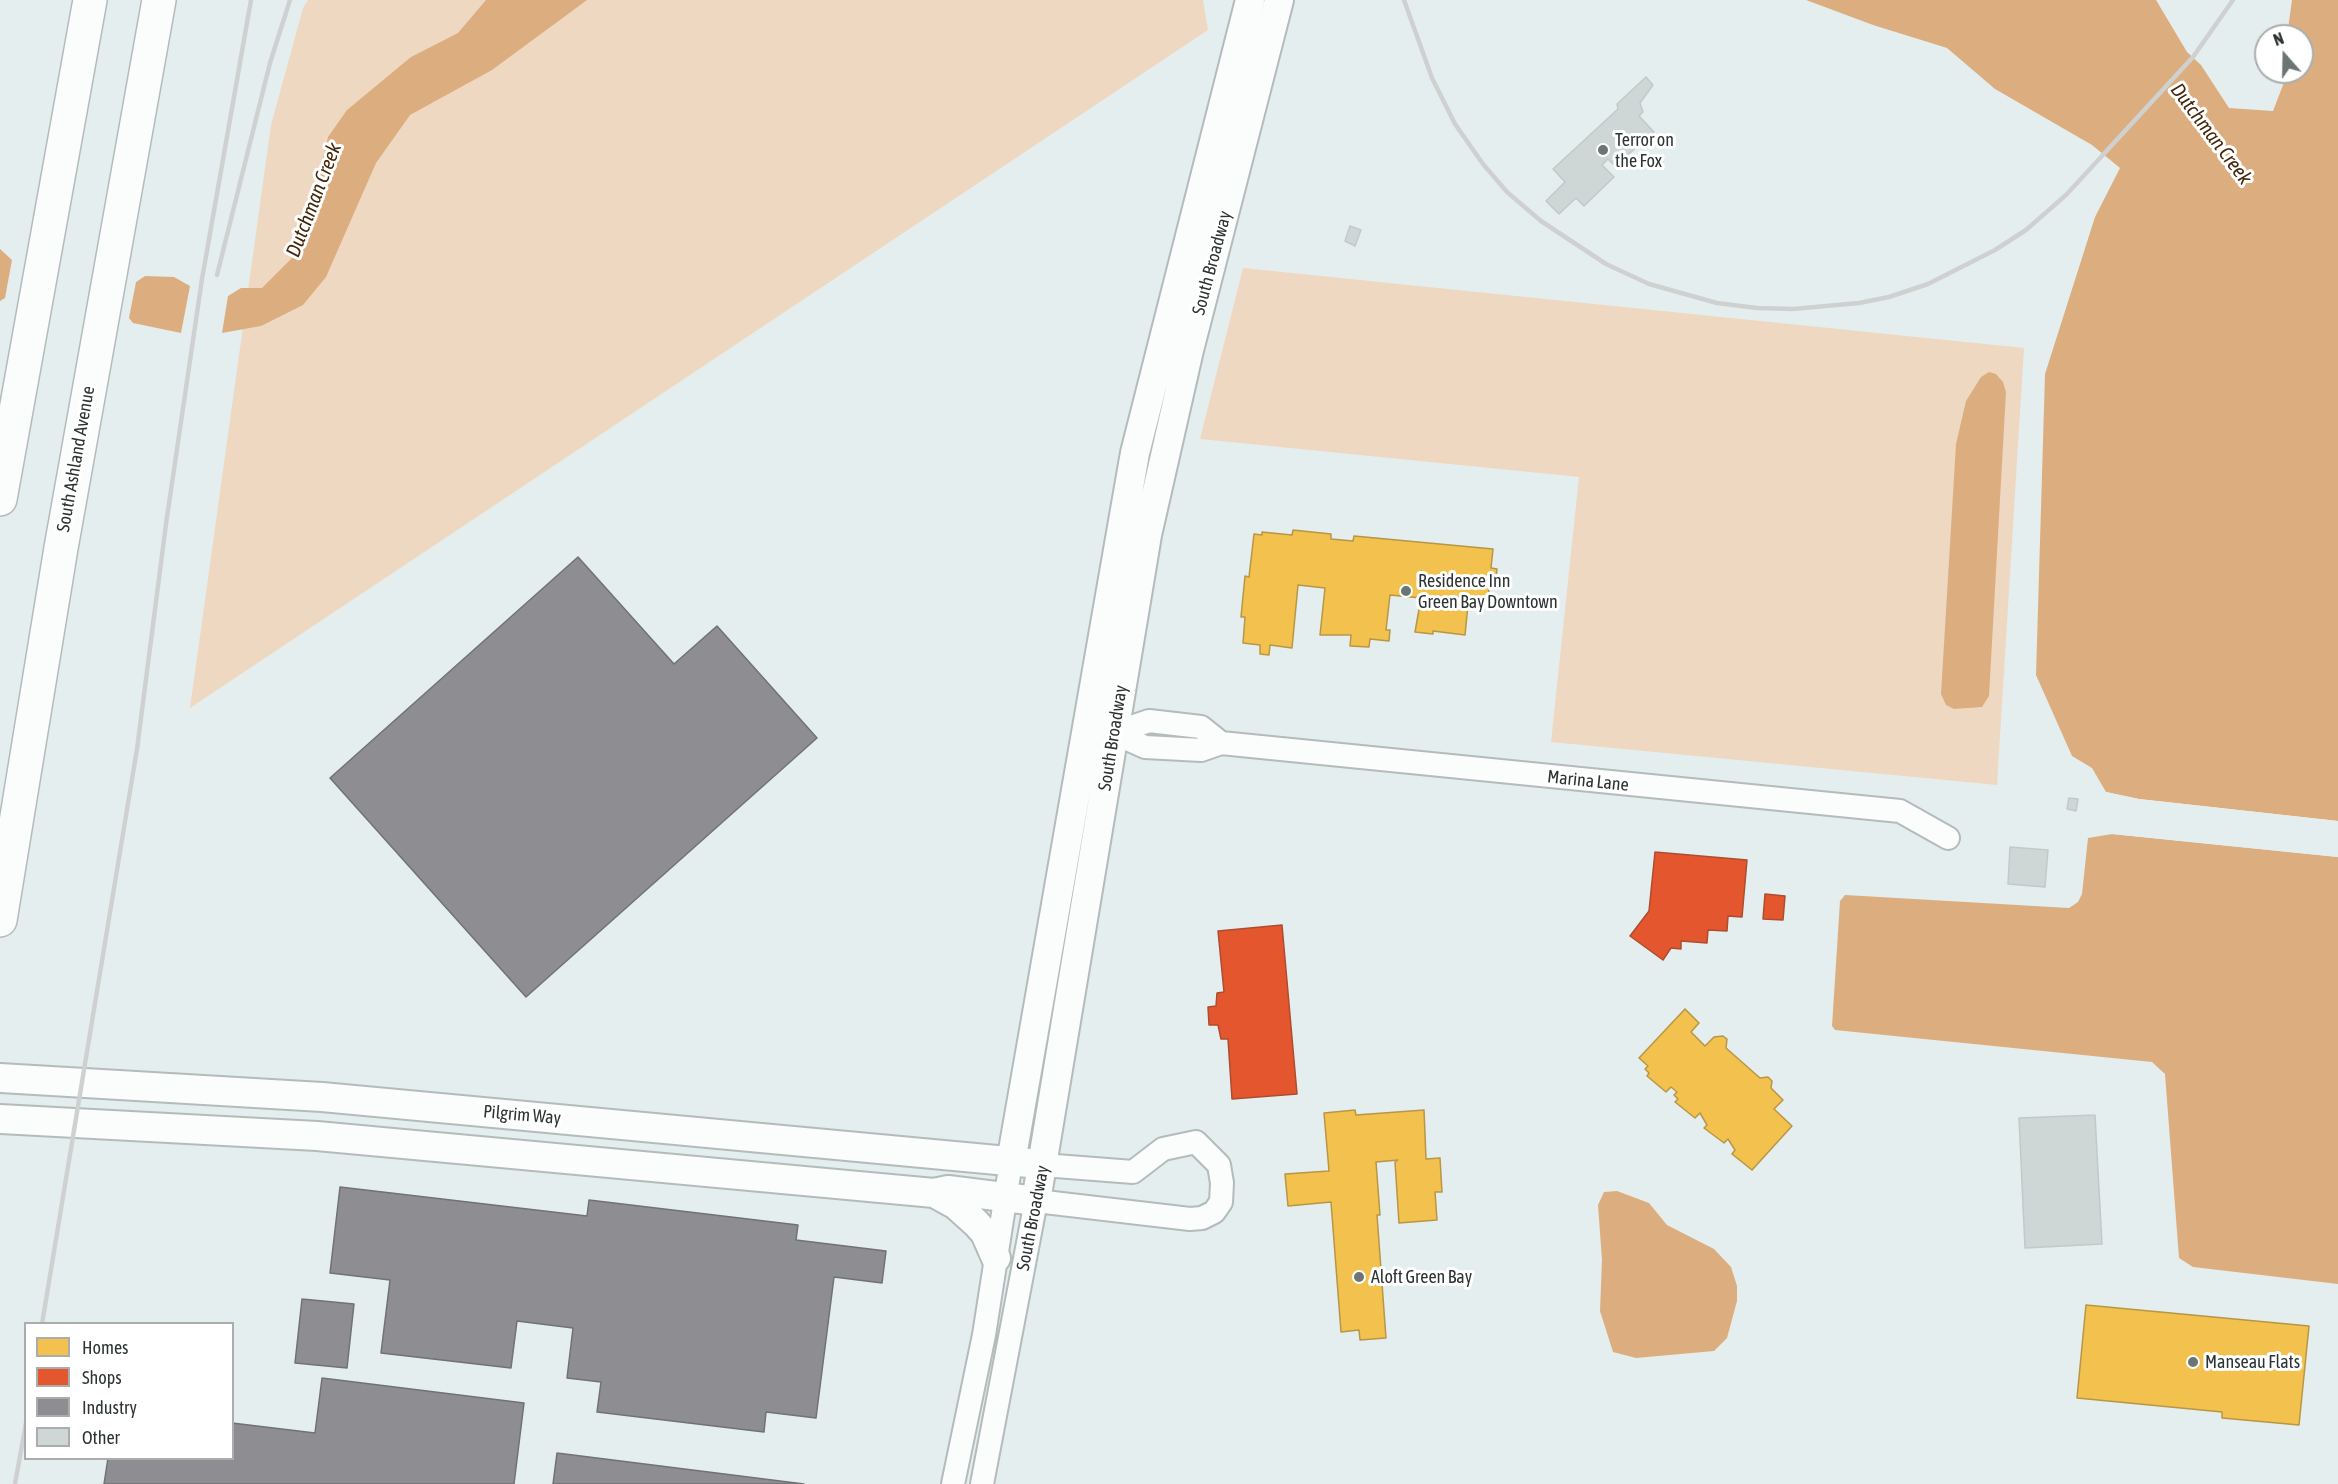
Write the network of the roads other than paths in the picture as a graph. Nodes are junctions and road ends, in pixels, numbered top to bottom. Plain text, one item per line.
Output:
1 (90, 0) edge
2 (159, 0) edge
3 (1250, 0) edge
4 (1279, 0) edge
5 (0, 499) edge
6 (1085, 729) junction
7 (1114, 733) junction
8 (1948, 838) dead end
9 (0, 920) edge
10 (0, 1078) edge
11 (0, 1119) edge
12 (1011, 1162) junction
13 (1043, 1164) junction
14 (934, 1193) junction
15 (1005, 1196) junction
16 (1036, 1202) junction
17 (996, 1258) junction
18 (953, 1484) edge
19 (982, 1484) edge

1 - 5 main road
2 - 9 main road, South Ashland Avenue
3 - 6 street, South Broadway
4 - 7 street, South Broadway
6 - 7 street, Marina Lane
6 - 12 street, South Broadway
7 - 8 street, Marina Lane
7 - 13 street, South Broadway
10 - 12 street, Pilgrim Way
11 - 14 street
12 - 13 street, Pilgrim Way
12 - 15 street, South Broadway
13 - 16 street, South Broadway
13 - 16 street
14 - 15 street
14 - 17 street
15 - 16 street
15 - 17 street, South Broadway
16 - 19 street, South Broadway
17 - 18 street, South Broadway

